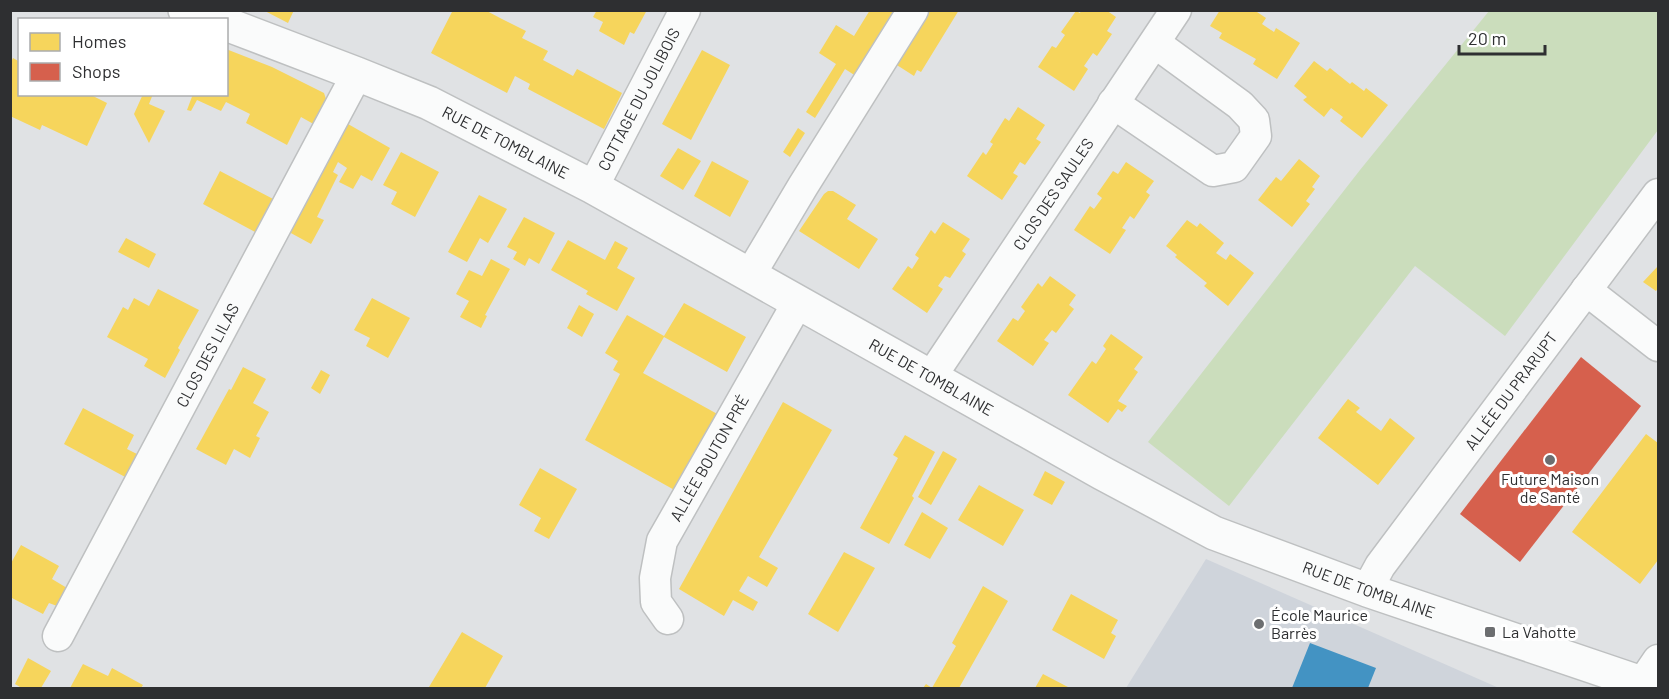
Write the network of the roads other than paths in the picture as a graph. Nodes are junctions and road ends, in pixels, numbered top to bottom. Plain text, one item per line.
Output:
1 (185, 10) edge
2 (685, 10) edge
3 (913, 10) edge
4 (1176, 10) edge
5 (207, 18) edge
6 (228, 25) edge
7 (1155, 43) junction
8 (357, 74) junction
9 (1113, 104) junction
10 (593, 187) junction
11 (1659, 194) edge
12 (750, 275) junction
13 (1586, 290) junction
14 (798, 302) junction
15 (1659, 346) edge
16 (931, 376) junction
17 (1367, 590) junction
18 (668, 620) dead end
19 (58, 636) dead end
20 (1649, 680) edge

1 - 5 main road
2 - 10 street, COTTAGE DU JOLIBOIS
3 - 12 street
4 - 7 street, CLOS DES SAULES
6 - 8 main road, RUE DE TOMBLAINE
7 - 9 street, CLOS DES SAULES
7 - 9 street
8 - 10 main road, RUE DE TOMBLAINE
8 - 19 street, CLOS DES LILAS
9 - 16 street, CLOS DES SAULES
10 - 12 main road, RUE DE TOMBLAINE
11 - 13 street, ALLÉE DU PRARUPT
12 - 14 main road, RUE DE TOMBLAINE
13 - 15 street
13 - 17 street, ALLÉE DU PRARUPT
14 - 16 main road, RUE DE TOMBLAINE
14 - 18 street, ALLÉE BOUTON PRÉ
16 - 17 main road, RUE DE TOMBLAINE
17 - 20 main road, RUE DE TOMBLAINE

